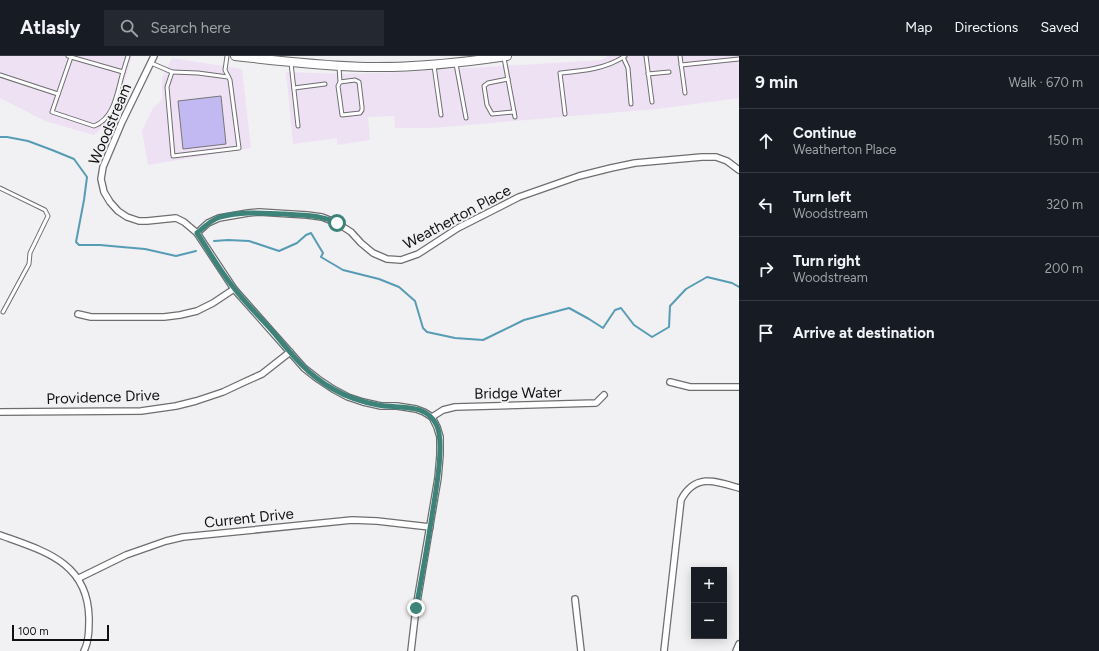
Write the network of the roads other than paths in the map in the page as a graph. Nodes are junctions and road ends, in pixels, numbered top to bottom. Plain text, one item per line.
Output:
1 (70, 56) edge
2 (128, 56) edge
3 (154, 56) edge
4 (226, 56) edge
5 (236, 56) edge
6 (505, 56) edge
7 (646, 56) edge
8 (680, 56) edge
9 (624, 57) edge
10 (739, 59) edge
11 (291, 62) junction
12 (151, 63) junction
13 (456, 63) junction
14 (434, 64) junction
15 (339, 65) junction
16 (681, 66) junction
17 (123, 72) junction
18 (172, 72) junction
19 (669, 72) dead end
20 (648, 74) junction
21 (0, 75) edge
22 (228, 77) junction
23 (508, 80) junction
24 (340, 82) junction
25 (325, 84) dead end
26 (294, 88) junction
27 (685, 93) dead end
28 (58, 94) junction
29 (652, 102) dead end
30 (631, 104) dead end
31 (514, 112) junction
32 (565, 114) dead end
33 (441, 115) dead end
34 (515, 117) dead end
35 (466, 118) dead end
36 (298, 126) dead end
37 (739, 170) edge
38 (0, 188) edge
39 (197, 233) junction
40 (234, 289) junction
41 (2, 312) dead end
42 (78, 314) dead end
43 (290, 352) junction
44 (670, 382) dead end
45 (739, 387) edge
46 (604, 395) dead end
47 (0, 412) edge
48 (432, 417) junction
49 (739, 488) edge
50 (430, 527) junction
51 (0, 534) edge
52 (79, 578) junction
53 (574, 599) dead end
54 (739, 644) edge
55 (84, 651) edge
56 (411, 651) edge
57 (581, 651) edge
58 (664, 651) edge
59 (736, 651) edge

1 - 17 lane
1 - 28 lane
2 - 17 lane
3 - 12 street, Woodstream
4 - 22 lane
5 - 11 main road
6 - 13 main road
6 - 23 lane
7 - 20 lane
8 - 16 lane
9 - 30 lane
9 - 32 lane
10 - 16 lane
11 - 15 main road
11 - 26 lane
12 - 18 lane
12 - 39 street, Woodstream
13 - 14 main road
13 - 35 lane
14 - 15 main road
14 - 33 lane
15 - 24 lane
16 - 27 lane
17 - 28 lane
18 - 22 lane
18 - 22 lane
19 - 20 lane
20 - 29 lane
21 - 28 lane
23 - 31 lane
23 - 31 lane
24 - 24 lane
25 - 26 lane
26 - 36 lane
31 - 34 lane
37 - 39 street, Weatherton Place
38 - 41 lane
39 - 40 street, Woodstream
40 - 42 street
40 - 43 street, Woodstream
43 - 47 street, Providence Drive
43 - 48 street, Woodstream
44 - 45 street
46 - 48 street, Bridge Water
48 - 50 street
49 - 58 street
50 - 52 street, Current Drive
50 - 56 street
51 - 52 street
52 - 55 street
53 - 57 street
54 - 59 street

